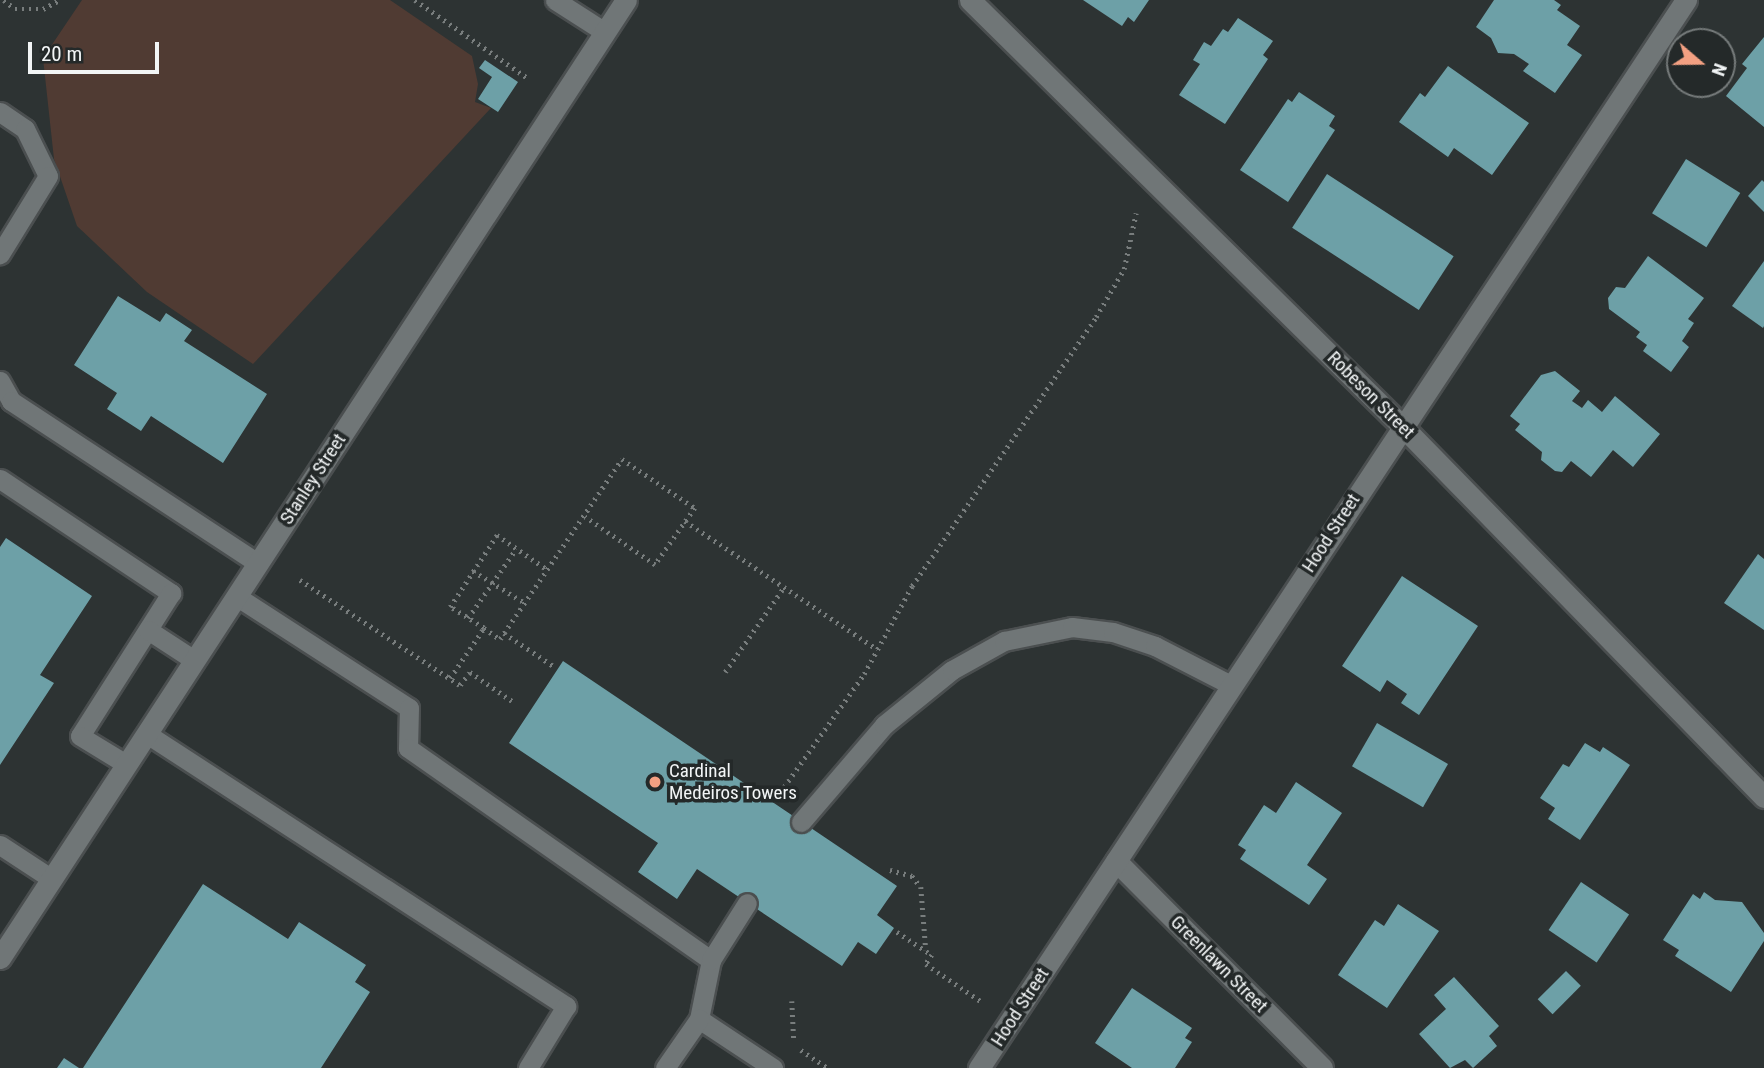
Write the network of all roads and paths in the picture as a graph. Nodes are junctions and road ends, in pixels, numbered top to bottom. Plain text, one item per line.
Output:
1 (4, 0) edge
2 (60, 0) edge
3 (415, 0) edge
4 (555, 0) edge
5 (626, 0) edge
6 (970, 0) edge
7 (1686, 0) edge
8 (605, 32) junction
9 (529, 79) dead end
10 (0, 112) edge
11 (1136, 213) dead end
12 (0, 254) edge
13 (0, 381) edge
14 (1401, 425) junction
15 (0, 479) edge
16 (585, 517) junction
17 (685, 521) junction
18 (516, 549) junction
19 (258, 563) junction
20 (548, 570) junction
21 (473, 571) junction
22 (300, 580) dead end
23 (493, 583) junction
24 (784, 587) junction
25 (236, 596) junction
26 (525, 603) junction
27 (468, 618) junction
28 (484, 628) junction
29 (148, 630) junction
30 (504, 633) junction
31 (877, 649) junction
32 (194, 660) junction
33 (459, 665) junction
34 (555, 667) dead end
35 (725, 671) dead end
36 (470, 672) junction
37 (450, 678) junction
38 (1231, 685) junction
39 (512, 701) dead end
40 (147, 734) junction
41 (126, 764) junction
42 (784, 788) dead end
43 (1764, 797) edge
44 (801, 822) dead end
45 (0, 845) edge
46 (1116, 861) junction
47 (890, 870) dead end
48 (52, 879) junction
49 (747, 903) dead end
50 (897, 932) dead end
51 (926, 951) junction
52 (0, 958) edge
53 (711, 960) junction
54 (792, 1001) dead end
55 (983, 1003) dead end
56 (699, 1019) junction
57 (528, 1068) edge
58 (665, 1068) edge
59 (773, 1068) edge
60 (828, 1068) edge
61 (979, 1068) edge
62 (1322, 1068) edge

1 - 2 path
3 - 9 path
4 - 8 lane
5 - 8 street, Stanley Street
6 - 14 street, Robeson Street
7 - 14 street, Hood Street
8 - 19 street, Stanley Street
10 - 12 lane
11 - 31 path
13 - 19 lane
14 - 38 street, Hood Street
14 - 43 street, Robeson Street
15 - 29 lane
16 - 17 path
16 - 17 path
16 - 20 path
17 - 24 path
18 - 20 path
18 - 21 path
18 - 23 path
19 - 25 street, Stanley Street
20 - 26 path
21 - 23 path
21 - 27 path
22 - 37 path
23 - 26 path
23 - 27 path
24 - 31 path
24 - 35 path
25 - 32 street, Stanley Street
25 - 53 lane
26 - 30 path
27 - 28 path
28 - 30 path
28 - 33 path
29 - 32 lane
29 - 41 lane
30 - 34 path
31 - 42 path
32 - 40 street, Stanley Street
33 - 36 path
33 - 37 path
36 - 37 path
36 - 39 path
38 - 44 lane
38 - 46 street, Hood Street
40 - 41 street, Stanley Street
40 - 57 lane
41 - 48 street, Stanley Street
45 - 48 lane
46 - 61 street, Hood Street
46 - 62 street, Greenlawn Street
47 - 51 path
48 - 52 street, Stanley Street
49 - 53 lane
50 - 51 path
51 - 55 path
53 - 56 lane
54 - 60 path
56 - 58 lane
56 - 59 lane

